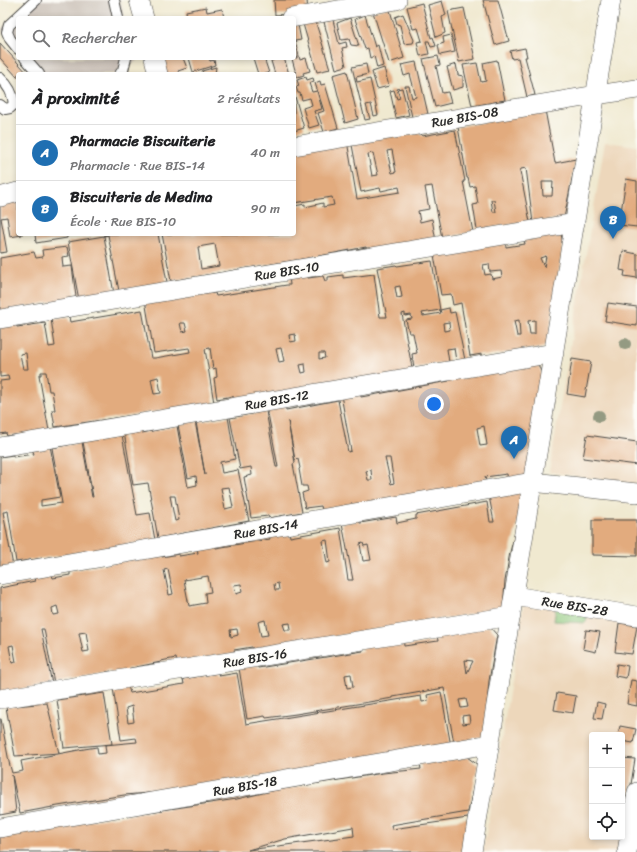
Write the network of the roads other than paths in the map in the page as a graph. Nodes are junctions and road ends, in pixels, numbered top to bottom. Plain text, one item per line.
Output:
1 (36, 0) edge
2 (114, 0) edge
3 (139, 0) edge
4 (397, 0) edge
5 (611, 0) edge
6 (19, 16) edge
7 (118, 16) edge
8 (143, 16) edge
9 (296, 17) edge
10 (16, 19) edge
11 (16, 46) edge
12 (27, 60) edge
13 (126, 60) edge
14 (154, 60) edge
15 (36, 72) edge
16 (122, 72) edge
17 (158, 72) edge
18 (0, 78) edge
19 (637, 89) edge
20 (596, 95) junction
21 (0, 105) edge
22 (296, 146) edge
23 (16, 193) edge
24 (0, 197) edge
25 (575, 223) junction
26 (0, 319) edge
27 (554, 353) junction
28 (0, 447) edge
29 (532, 482) junction
30 (637, 493) edge
31 (0, 575) edge
32 (514, 596) junction
33 (511, 616) junction
34 (637, 616) edge
35 (0, 700) edge
36 (490, 744) junction
37 (637, 792) edge
38 (0, 828) edge
39 (472, 852) edge
40 (627, 852) edge

1 - 6 lane
2 - 7 lane
3 - 8 street
4 - 9 street
5 - 20 street
10 - 11 lane
12 - 15 lane
13 - 16 lane
14 - 17 street
18 - 21 lane
19 - 20 street, Rue BIS-08
20 - 22 street, Rue BIS-08
20 - 25 street
23 - 24 street
25 - 26 street, Rue BIS-10
25 - 27 street
27 - 28 street, Rue BIS-12
27 - 29 street
29 - 30 street, Rue BIS-14
29 - 31 street, Rue BIS-14
29 - 32 street
32 - 33 street
32 - 34 street, Rue BIS-28
33 - 35 street, Rue BIS-16
33 - 36 street
36 - 38 street, Rue BIS-18
36 - 39 street
37 - 40 street

